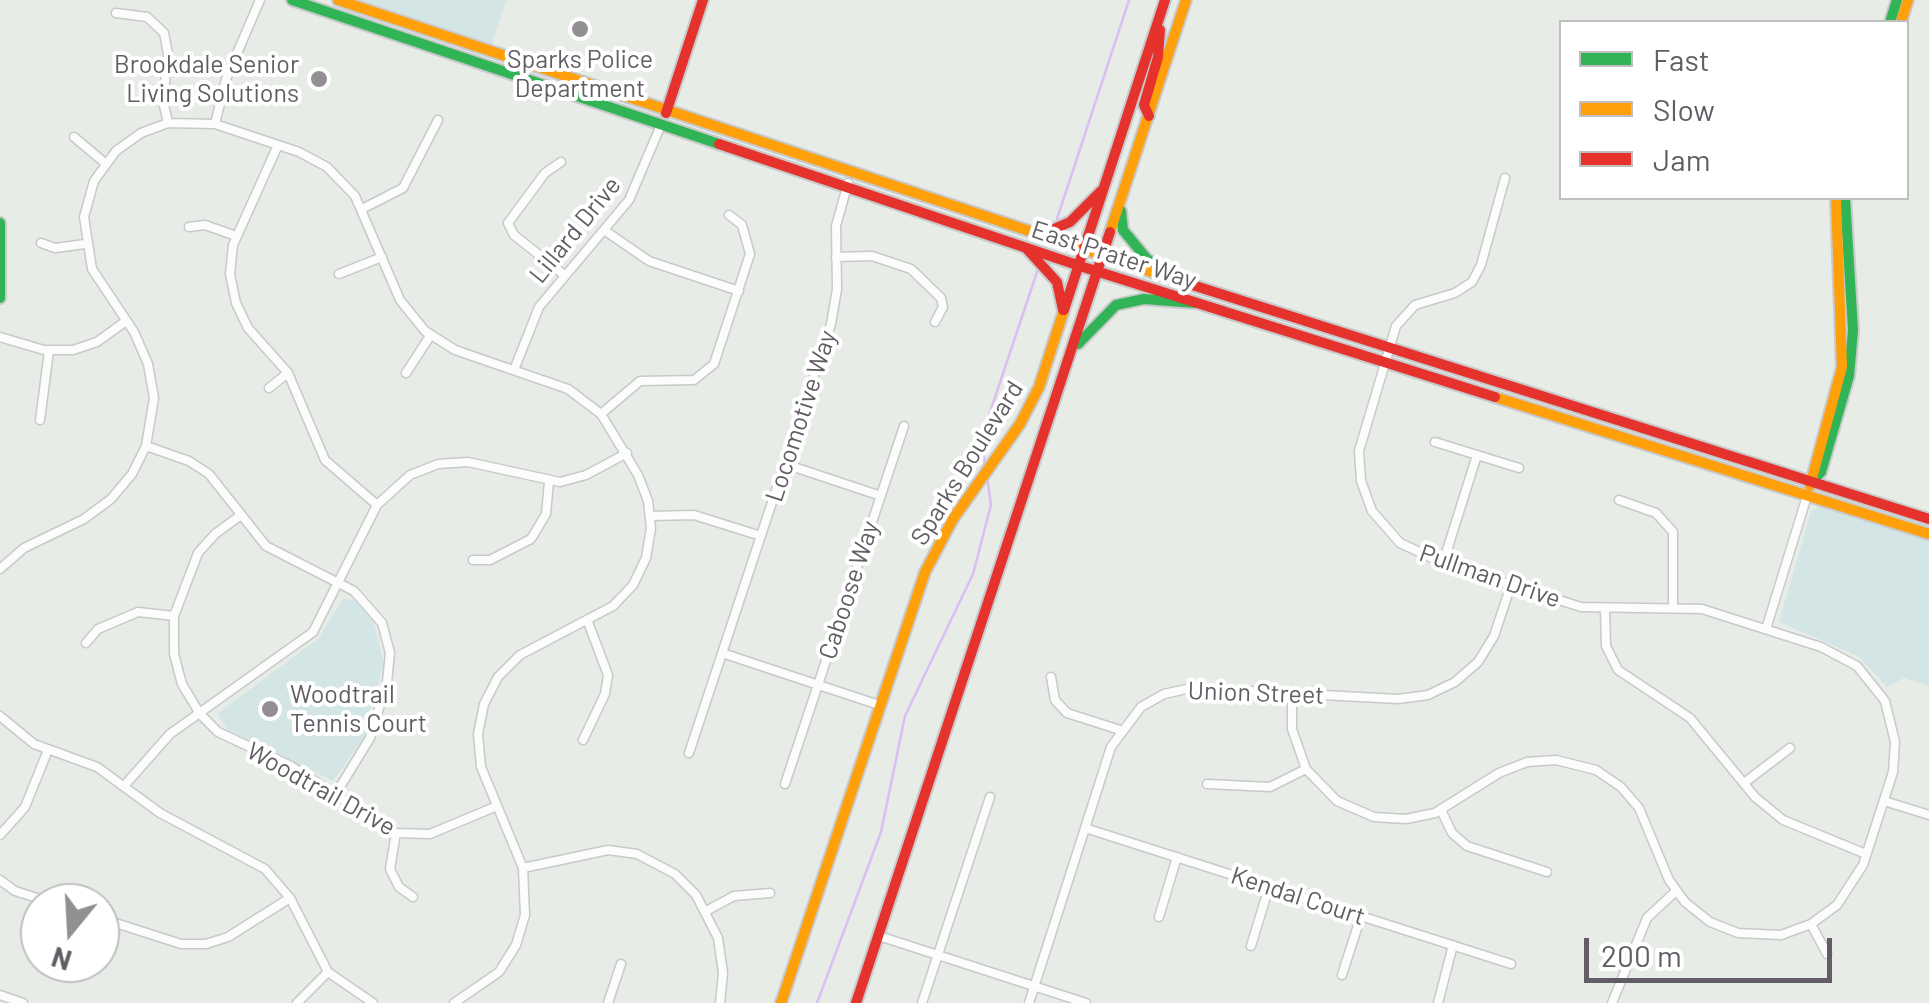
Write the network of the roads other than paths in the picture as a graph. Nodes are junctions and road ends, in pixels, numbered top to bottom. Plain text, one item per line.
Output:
1 (260, 0) edge
2 (292, 0) edge
3 (338, 0) edge
4 (702, 0) edge
5 (1165, 0) edge
6 (1186, 0) edge
7 (116, 13) dead end
8 (1160, 16) junction
9 (666, 111) junction
10 (1149, 116) junction
11 (438, 120) dead end
12 (168, 123) junction
13 (214, 124) junction
14 (661, 125) junction
15 (74, 137) dead end
16 (278, 145) junction
17 (561, 162) dead end
18 (104, 163) junction
19 (852, 174) junction
20 (1110, 174) junction
21 (1506, 178) dead end
22 (847, 187) junction
23 (1122, 196) junction
24 (1836, 200) edge
25 (1845, 200) edge
26 (362, 209) junction
27 (729, 214) dead end
28 (0, 223) edge
29 (189, 227) dead end
30 (604, 230) junction
31 (1040, 234) junction
32 (236, 236) junction
33 (40, 243) dead end
34 (85, 244) junction
35 (1026, 248) junction
36 (1086, 249) junction
37 (1103, 254) junction
38 (382, 257) junction
39 (836, 257) junction
40 (1080, 266) junction
41 (1097, 272) junction
42 (339, 274) dead end
43 (562, 274) junction
44 (1175, 278) junction
45 (739, 291) junction
46 (0, 298) edge
47 (1195, 302) junction
48 (1063, 318) junction
49 (126, 321) junction
50 (935, 322) dead end
51 (430, 336) junction
52 (0, 337) edge
53 (1388, 349) junction
54 (49, 351) junction
55 (1070, 356) junction
56 (1384, 362) junction
57 (514, 370) junction
58 (406, 373) dead end
59 (288, 374) junction
60 (269, 388) dead end
61 (602, 414) junction
62 (40, 420) dead end
63 (904, 426) dead end
64 (1435, 442) dead end
65 (146, 446) junction
66 (626, 453) junction
67 (1477, 455) junction
68 (785, 464) junction
69 (1520, 468) dead end
70 (549, 482) junction
71 (1812, 482) junction
72 (880, 496) junction
73 (1807, 496) junction
74 (1620, 500) dead end
75 (377, 505) junction
76 (241, 515) junction
77 (651, 516) junction
78 (1929, 519) edge
79 (1929, 534) edge
80 (761, 536) junction
81 (472, 560) dead end
82 (1443, 563) junction
83 (0, 569) edge
84 (340, 584) junction
85 (1510, 584) junction
86 (1673, 607) junction
87 (1606, 610) junction
88 (174, 616) junction
89 (588, 622) junction
90 (1766, 629) junction
91 (86, 643) dead end
92 (722, 653) junction
93 (1051, 676) dead end
94 (818, 684) junction
95 (1292, 693) junction
96 (879, 705) junction
97 (200, 714) junction
98 (0, 716) edge
99 (1120, 730) junction
100 (584, 740) dead end
101 (1790, 748) dead end
102 (48, 750) junction
103 (689, 753) dead end
104 (1306, 769) junction
105 (785, 784) dead end
106 (1207, 784) dead end
107 (1744, 784) junction
108 (124, 786) junction
109 (335, 795) junction
110 (990, 797) dead end
111 (1884, 801) junction
112 (497, 806) junction
113 (1441, 810) junction
114 (1929, 815) edge
115 (1085, 828) junction
116 (396, 832) junction
117 (0, 836) edge
118 (1866, 854) junction
119 (1178, 858) junction
120 (523, 868) junction
121 (1547, 872) dead end
122 (1270, 887) junction
123 (1676, 891) junction
124 (770, 893) dead end
125 (413, 897) dead end
126 (290, 898) junction
127 (706, 911) junction
128 (1361, 916) junction
129 (1158, 917) dead end
130 (120, 924) edge
131 (1812, 924) junction
132 (879, 936) junction
133 (1453, 945) junction
134 (1250, 946) dead end
135 (938, 954) junction
136 (1827, 954) dead end
137 (621, 964) dead end
138 (1511, 964) dead end
139 (328, 972) junction
140 (1342, 976) dead end
141 (1035, 986) junction
142 (0, 996) edge
143 (465, 1001) edge
144 (23, 1003) edge
145 (297, 1003) edge
146 (373, 1003) edge
147 (454, 1003) edge
148 (608, 1003) edge
149 (720, 1003) edge
150 (782, 1003) edge
151 (856, 1003) edge
152 (922, 1003) edge
153 (1029, 1003) edge
154 (1086, 1003) edge
155 (1438, 1003) edge
156 (1612, 1003) edge

1 - 13 street
2 - 14 main road, East Prater Way
3 - 9 main road, East Prater Way
4 - 9 main road, Lillard Drive
5 - 8 main road, Sparks Boulevard
6 - 10 main road, Sparks Boulevard
7 - 12 street
8 - 10 main road
8 - 20 main road, Sparks Boulevard
9 - 14 main road, Lillard Drive
9 - 19 main road, East Prater Way
10 - 23 main road, Sparks Boulevard
11 - 26 street
12 - 13 street
12 - 18 street
13 - 16 street
14 - 22 main road, East Prater Way
14 - 30 street, Lillard Drive
15 - 18 street
16 - 26 street
16 - 32 street
17 - 43 street
18 - 34 street
19 - 22 street, Locomotive Way
19 - 31 main road, East Prater Way
20 - 31 main road
20 - 36 main road, Sparks Boulevard
21 - 53 street, Pullman Drive
22 - 35 main road, East Prater Way
22 - 39 street, Locomotive Way
23 - 37 main road, Sparks Boulevard
23 - 44 main road
24 - 71 main road
25 - 71 main road
26 - 38 street
27 - 45 street
28 - 46 main road
29 - 32 street
30 - 43 street, Lillard Drive
30 - 45 street
31 - 36 main road, East Prater Way
32 - 59 street
33 - 34 street
34 - 49 street
35 - 40 main road, East Prater Way
35 - 48 main road
36 - 37 main road, East Prater Way
36 - 40 main road, Sparks Boulevard
37 - 41 main road, Sparks Boulevard
37 - 44 main road, East Prater Way
38 - 42 street
38 - 51 street
39 - 50 street
39 - 68 street, Locomotive Way
40 - 41 main road, East Prater Way
40 - 48 main road, Sparks Boulevard
41 - 47 main road, East Prater Way
41 - 55 main road, Sparks Boulevard
43 - 57 street, Lillard Drive
44 - 53 main road, East Prater Way
45 - 61 street
47 - 55 main road
47 - 56 main road, East Prater Way
48 - 96 main road, Sparks Boulevard
49 - 54 street
49 - 65 street
51 - 57 street
51 - 58 street
52 - 54 street
53 - 56 street, Pullman Drive
53 - 71 main road, East Prater Way
54 - 62 street
55 - 132 main road, Sparks Boulevard
56 - 73 main road, East Prater Way
56 - 82 street, Pullman Drive
57 - 61 street
59 - 60 street
59 - 75 street
61 - 66 street
63 - 72 street, Caboose Way
64 - 67 street
65 - 76 street
65 - 83 street
66 - 70 street
66 - 77 street
67 - 69 street
67 - 82 street
68 - 72 street
68 - 80 street, Locomotive Way
70 - 75 street
70 - 81 street
71 - 73 main road
71 - 78 main road, East Prater Way
72 - 94 street, Caboose Way
73 - 79 main road, East Prater Way
73 - 90 street
74 - 86 street
75 - 84 street
76 - 84 street
76 - 88 street, Woodtrail Drive
77 - 80 street
77 - 89 street
80 - 92 street, Locomotive Way
82 - 85 street, Pullman Drive
84 - 97 street
84 - 109 street
85 - 87 street, Pullman Drive
85 - 95 street, Union Street
86 - 87 street, Pullman Drive
86 - 90 street, Pullman Drive
87 - 107 street
88 - 91 street
88 - 97 street, Woodtrail Drive
89 - 100 street
89 - 112 street
90 - 111 street, Pullman Drive
92 - 94 street
92 - 103 street, Locomotive Way
93 - 99 street
94 - 96 street
94 - 105 street, Caboose Way
95 - 99 street, Union Street
95 - 104 street
96 - 150 main road, Sparks Boulevard
97 - 108 street
97 - 109 street, Woodtrail Drive
98 - 102 street
99 - 115 street
101 - 107 street
102 - 108 street
102 - 117 street
104 - 106 street
104 - 113 street
107 - 118 street
108 - 126 street
109 - 116 street, Woodtrail Drive
110 - 135 street
111 - 114 street
111 - 118 street, Pullman Drive
112 - 116 street, Woodtrail Drive
112 - 120 street
113 - 121 street
113 - 123 street
115 - 119 street, Kendal Court
115 - 141 street
116 - 125 street
118 - 131 street, Pullman Drive
119 - 122 street, Kendal Court
119 - 129 street
120 - 127 street
120 - 143 street
122 - 128 street, Kendal Court
122 - 134 street
123 - 131 street
123 - 156 street
124 - 127 street
126 - 130 street
126 - 139 street
127 - 149 street
128 - 133 street, Kendal Court
128 - 140 street
131 - 136 street
132 - 135 street
132 - 151 main road, Sparks Boulevard
133 - 138 street, Kendal Court
133 - 155 street
135 - 141 street
135 - 152 street
137 - 148 street
139 - 145 street
139 - 146 street
141 - 153 street
141 - 154 street
142 - 144 street
143 - 147 street

